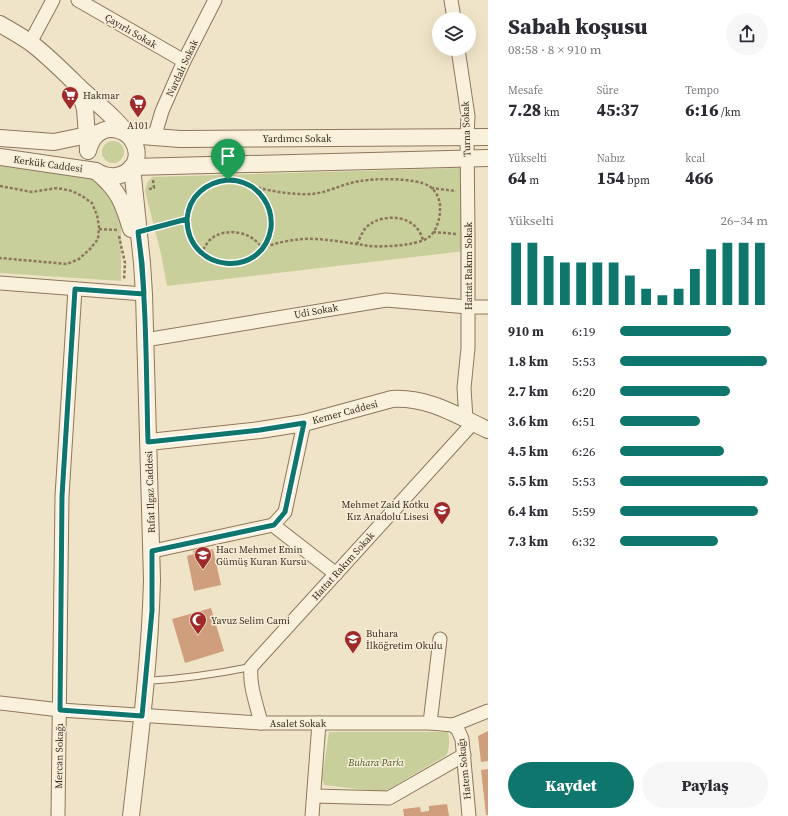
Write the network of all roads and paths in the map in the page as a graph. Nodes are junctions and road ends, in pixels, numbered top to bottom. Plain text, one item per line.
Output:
1 (53, 0) edge
2 (78, 0) edge
3 (215, 0) edge
4 (451, 0) edge
5 (453, 12) edge
6 (0, 24) edge
7 (30, 43) junction
8 (459, 56) edge
9 (184, 62) junction
10 (78, 86) junction
11 (93, 134) junction
12 (128, 135) junction
13 (488, 136) edge
14 (467, 137) junction
15 (0, 138) edge
16 (154, 138) junction
17 (0, 157) edge
18 (488, 158) edge
19 (468, 159) junction
20 (132, 167) junction
21 (96, 171) junction
22 (0, 186) edge
23 (251, 186) junction
24 (431, 188) junction
25 (468, 193) junction
26 (468, 209) joint
27 (187, 219) junction
28 (115, 223) dead end
29 (99, 229) junction
30 (117, 230) junction
31 (138, 232) junction
32 (433, 232) junction
33 (468, 235) junction
34 (423, 240) junction
35 (357, 244) junction
36 (262, 248) junction
37 (201, 254) junction
38 (0, 258) edge
39 (142, 263) junction
40 (0, 283) edge
41 (75, 289) junction
42 (125, 292) junction
43 (144, 294) junction
44 (468, 307) junction
45 (488, 307) edge
46 (145, 340) junction
47 (469, 421) junction
48 (304, 423) junction
49 (488, 430) edge
50 (148, 442) junction
51 (274, 525) junction
52 (152, 551) junction
53 (336, 574) junction
54 (440, 639) dead end
55 (251, 667) junction
56 (145, 681) junction
57 (0, 703) edge
58 (60, 710) junction
59 (488, 711) edge
60 (142, 716) junction
61 (261, 723) junction
62 (319, 723) junction
63 (430, 723) junction
64 (453, 725) junction
65 (464, 755) junction
66 (314, 796) junction
67 (58, 816) edge
68 (131, 816) edge
69 (312, 816) edge
70 (469, 816) edge

1 - 7 street
2 - 9 street, Çayırlı Sokak
3 - 9 street, Nardalı Sokak
4 - 5 street
6 - 7 street, Rıfat Ilgaz Caddesi
7 - 10 street, Rıfat Ilgaz Caddesi
8 - 14 street, Turna Sokak
9 - 16 street, Nardalı Sokak
10 - 11 street, Rıfat Ilgaz Caddesi
10 - 12 street, Rıfat Ilgaz Caddesi
11 - 12 street
11 - 15 street, Kerkük Caddesi
11 - 21 street, Rıfat Ilgaz Caddesi
12 - 16 street, Yardımcı Sokak
12 - 20 street, Rıfat Ilgaz Caddesi
13 - 14 street, Yardımcı Sokak
14 - 16 street, Yardımcı Sokak
14 - 19 street, Turna Sokak
17 - 21 street, Kerkük Caddesi
18 - 19 street
19 - 20 street
19 - 25 street, Turna Sokak
20 - 21 street
20 - 31 street, Rıfat Ilgaz Caddesi
21 - 39 street, Rıfat Ilgaz Caddesi
22 - 29 path
23 - 24 path
23 - 27 path
23 - 36 path
24 - 25 path
24 - 32 path
25 - 26 street, Turna Sokak
26 - 33 street, Hattat Rakım Sokak
27 - 31 path
27 - 37 path
28 - 30 path
29 - 30 path
29 - 38 path
30 - 42 path
31 - 39 street, Rıfat Ilgaz Caddesi
32 - 33 path
32 - 34 path
33 - 44 street, Hattat Rakım Sokak
34 - 35 path
34 - 35 path
35 - 36 path
36 - 37 path
36 - 37 path
39 - 43 street, Rıfat Ilgaz Caddesi
40 - 41 street
41 - 42 street
41 - 58 street, Mercan Sokağı
42 - 43 street
43 - 46 street, Rıfat Ilgaz Caddesi
44 - 45 street, Udi Sokak
44 - 46 street, Udi Sokak
44 - 47 street, Hattat Rakım Sokak
46 - 50 street, Rıfat Ilgaz Caddesi
47 - 48 street, Kemer Caddesi
47 - 49 street, Kemer Caddesi
47 - 53 street, Hattat Rakım Sokak
48 - 50 street, Kemer Caddesi
48 - 51 street
50 - 52 street, Rıfat Ilgaz Caddesi
51 - 52 street
51 - 53 street
52 - 56 street, Rıfat Ilgaz Caddesi
53 - 55 street, Hattat Rakım Sokak
54 - 63 street
55 - 56 lane
55 - 61 street
56 - 60 street, Rıfat Ilgaz Caddesi
57 - 58 street, Asalet Sokak
58 - 60 street, Asalet Sokak
58 - 67 street, Mercan Sokağı
59 - 64 street
60 - 61 street, Asalet Sokak
60 - 68 street, Rıfat Ilgaz Caddesi
61 - 62 street, Asalet Sokak
62 - 63 street, Asalet Sokak
62 - 66 street
63 - 64 street, Asalet Sokak
64 - 65 street, Hatem Sokağı
65 - 66 street
65 - 70 street, Hatem Sokağı
66 - 69 street

